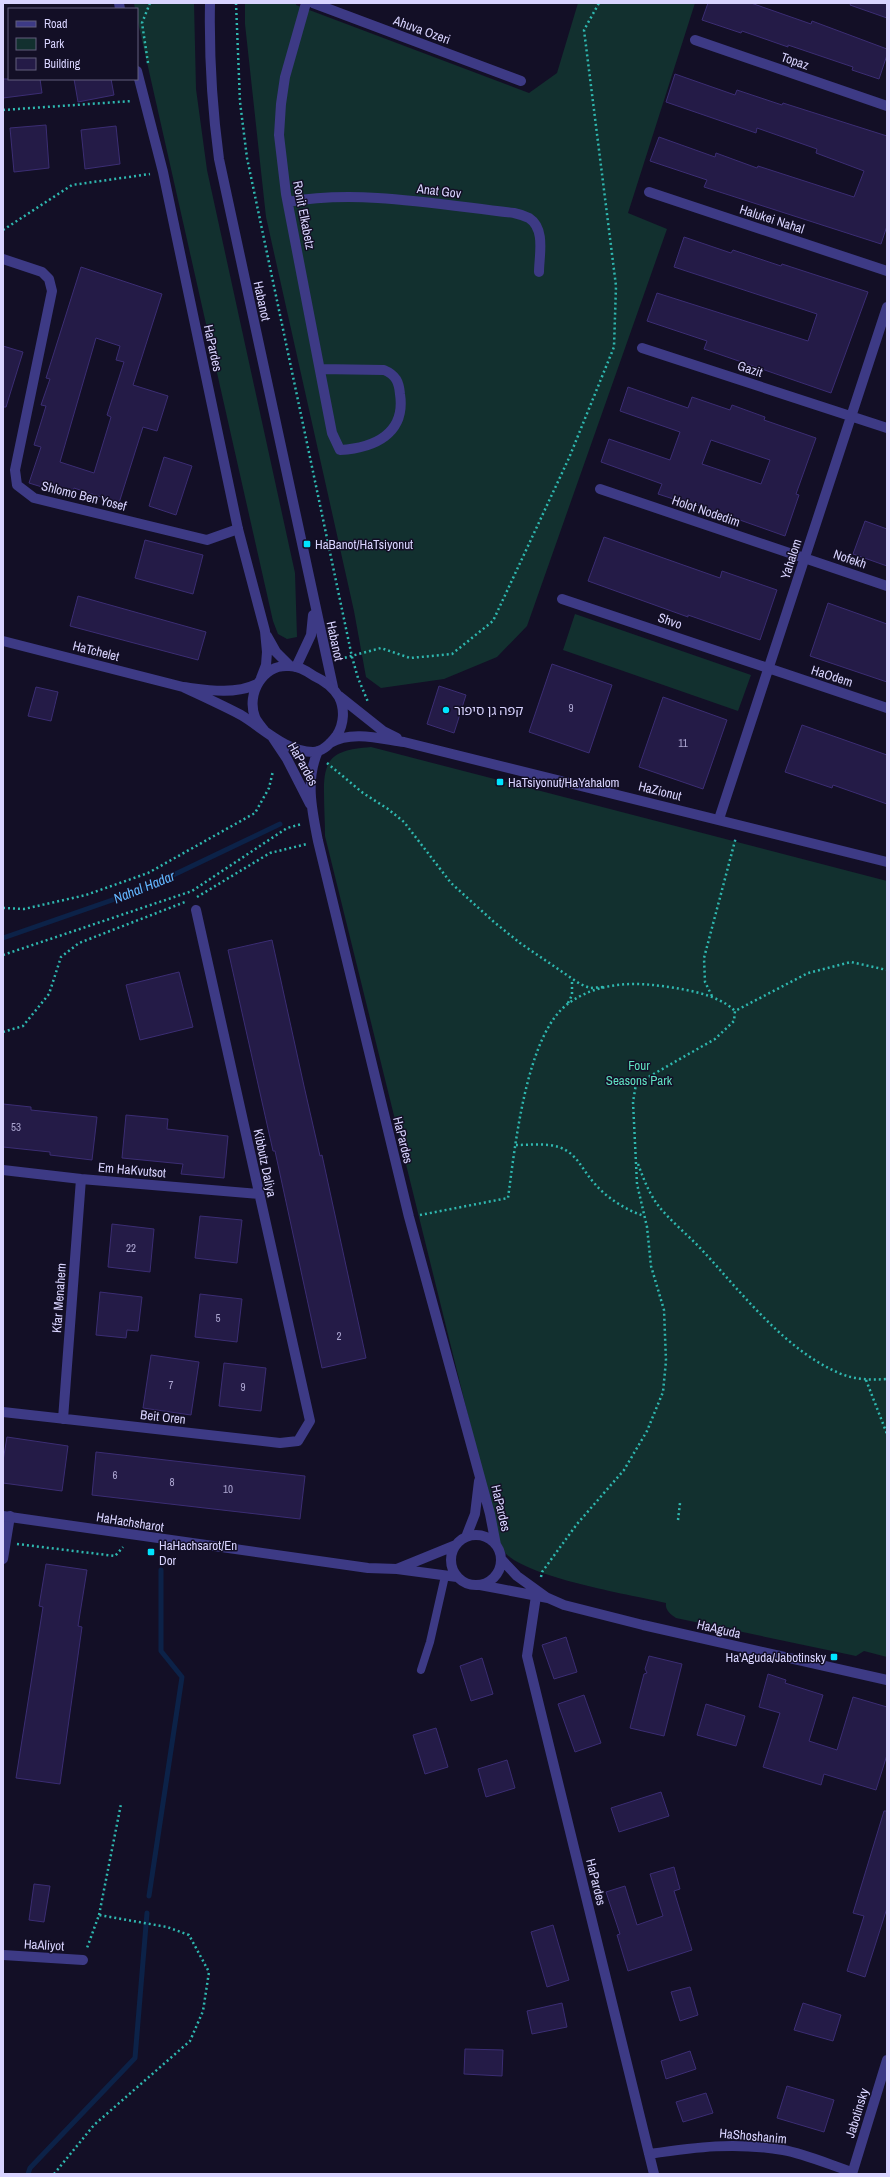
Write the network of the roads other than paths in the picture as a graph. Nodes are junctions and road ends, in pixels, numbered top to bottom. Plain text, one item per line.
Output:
1 (210, 3) edge
2 (306, 3) edge
3 (313, 3) edge
4 (695, 40) dead end
5 (138, 74) edge
6 (522, 81) dead end
7 (887, 106) edge
8 (649, 192) dead end
9 (288, 202) junction
10 (3, 259) edge
11 (887, 271) edge
12 (538, 272) dead end
13 (887, 307) edge
14 (642, 348) dead end
15 (320, 369) junction
16 (851, 416) junction
17 (887, 428) edge
18 (600, 489) dead end
19 (238, 529) junction
20 (805, 558) junction
21 (887, 586) edge
22 (562, 599) dead end
23 (313, 601) junction
24 (264, 631) junction
25 (3, 640) edge
26 (293, 666) junction
27 (768, 669) junction
28 (259, 681) junction
29 (183, 687) junction
30 (335, 691) junction
31 (887, 708) edge
32 (267, 732) junction
33 (404, 742) junction
34 (330, 743) junction
35 (318, 753) junction
36 (311, 806) junction
37 (719, 819) junction
38 (887, 862) edge
39 (196, 910) dead end
40 (3, 1170) edge
41 (80, 1179) junction
42 (259, 1194) junction
43 (3, 1412) edge
44 (63, 1419) junction
45 (310, 1421) joint
46 (480, 1478) junction
47 (6, 1516) edge
48 (466, 1537) junction
49 (456, 1545) junction
50 (496, 1545) junction
51 (501, 1559) junction
52 (3, 1560) edge
53 (397, 1569) junction
54 (445, 1576) junction
55 (457, 1577) junction
56 (480, 1585) junction
57 (541, 1595) junction
58 (421, 1670) dead end
59 (887, 1680) edge
60 (3, 1955) edge
61 (83, 1960) road end
62 (887, 2060) edge
63 (649, 2154) junction
64 (852, 2173) edge
65 (654, 2174) edge

1 - 23 street, Habanot
2 - 9 street, Ronit Elkabetz
3 - 6 street, Ahuva Ozeri
4 - 7 street, Topaz
5 - 19 street, HaPardes
8 - 11 street, Halukei Nahal
9 - 12 street, Anat Gov
9 - 15 street, Ronit Elkabetz
10 - 19 street, Shlomo Ben Yosef
13 - 16 street, Yahalom
14 - 16 street, Gazit
15 - 15 street, Ronit Elkabetz
16 - 17 street, Gazit
16 - 20 street, Yahalom
18 - 20 street, Holot Nodedim
19 - 24 street, HaPardes
20 - 21 street, Nofekh
20 - 27 street, Yahalom
22 - 27 street, Shvo
23 - 26 street, Habanot
23 - 30 street, Habanot
24 - 26 street, HaPardes
24 - 28 street, HaPardes
25 - 29 street, HaTchelet
26 - 28 street
26 - 30 street
27 - 31 street, HaOdem
27 - 37 street, Yahalom
28 - 29 street, HaTchelet
28 - 32 street
29 - 32 street, HaTchelet
30 - 33 street, HaZionut
30 - 34 street
32 - 35 street
32 - 36 street, HaPardes
33 - 34 street, HaZionut
33 - 37 street, HaZionut
34 - 35 street
35 - 36 street, HaPardes
36 - 46 street, HaPardes
37 - 38 street, HaZionut
39 - 42 street, Kibbutz Daliya
40 - 41 street, Em HaKvutsot
41 - 42 street, Em HaKvutsot
41 - 44 street, Kfar Menahem
42 - 45 street, Kibbutz Daliya
43 - 44 street, Beit Oren
44 - 45 street, Beit Oren
46 - 48 street, HaPardes
46 - 50 street, HaPardes
47 - 52 street
47 - 53 street, HaHachsharot
48 - 49 street
48 - 50 street
49 - 53 street, HaHachsharot
49 - 55 street
50 - 51 street
51 - 56 street
51 - 57 street, HaAguda
53 - 54 street, HaHachsharot
54 - 55 street, HaHachsharot
54 - 58 lane
55 - 56 street
56 - 57 street, HaAguda
57 - 59 street, HaAguda
57 - 63 street, HaPardes
60 - 61 street, HaAliyot
62 - 64 street, Jabotinsky
63 - 64 street, HaShoshanim
63 - 65 street, HaPardes

